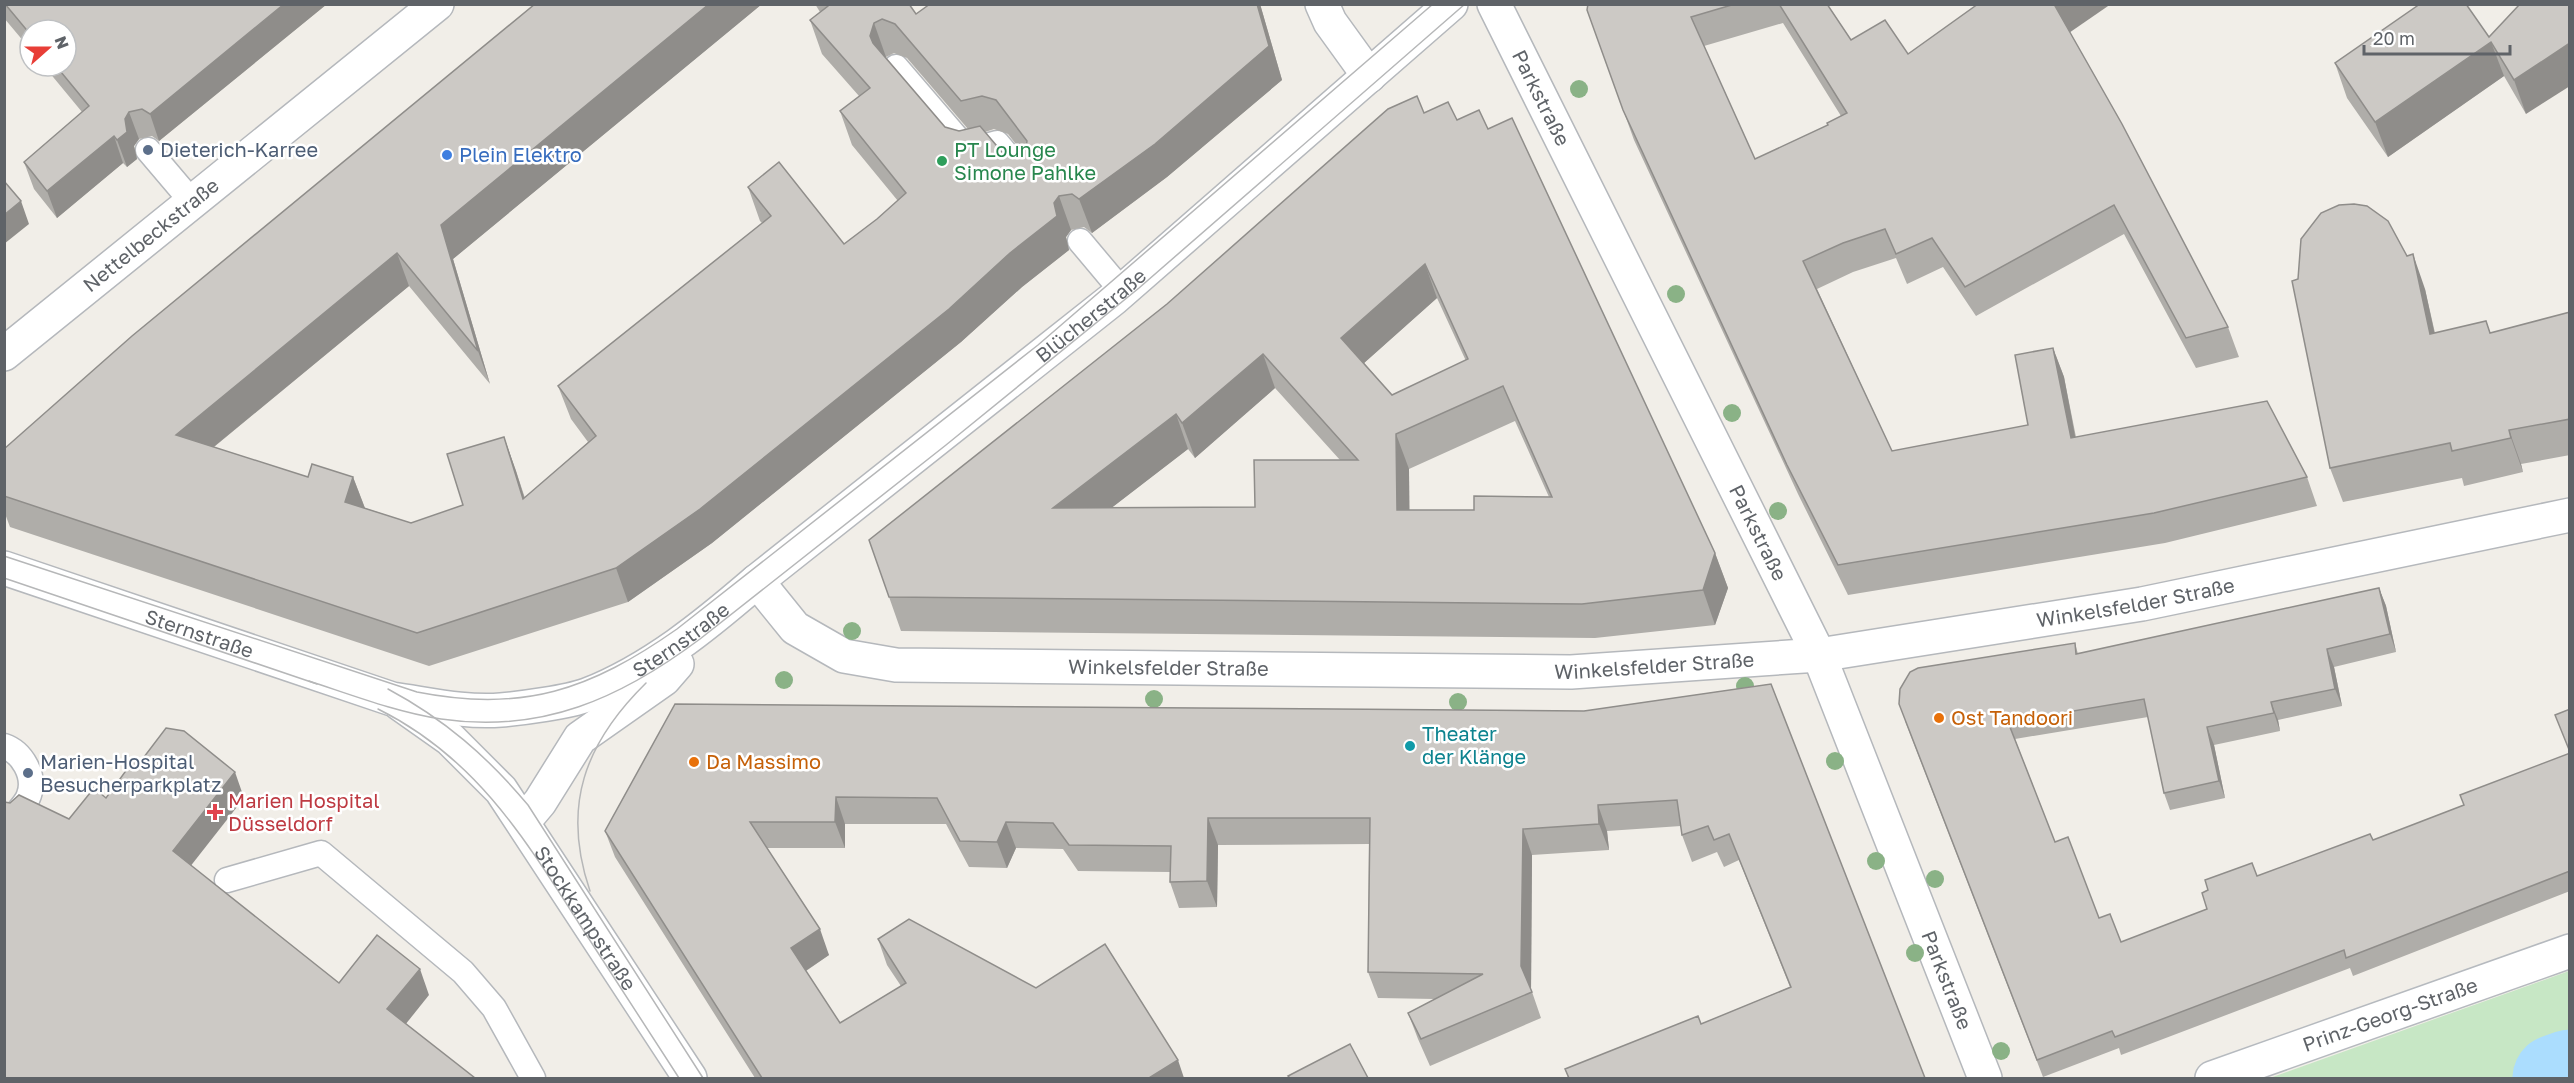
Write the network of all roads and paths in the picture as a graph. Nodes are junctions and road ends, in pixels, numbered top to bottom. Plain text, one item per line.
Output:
1 (437, 4) edge
2 (1322, 4) edge
3 (1450, 4) edge
4 (1494, 4) edge
5 (896, 67) edge
6 (1368, 76) junction
7 (148, 150) edge
8 (1025, 176) edge
9 (193, 203) junction
10 (1080, 241) edge
11 (1122, 291) junction
12 (4, 354) edge
13 (2570, 515) edge
14 (4, 568) edge
15 (757, 580) junction
16 (721, 612) junction
17 (1820, 655) junction
18 (393, 699) junction
19 (4, 746) edge
20 (474, 761) joint
21 (15, 815) edge
22 (524, 821) junction
23 (227, 880) dead end
24 (2570, 951) edge
25 (533, 1078) edge
26 (690, 1078) edge
27 (1985, 1078) edge
28 (2212, 1078) edge

1 - 9 street, Nettelbeckstraße
2 - 6 street
3 - 6 street, Blücherstraße
4 - 17 street, Parkstraße
5 - 8 lane
6 - 11 street, Blücherstraße
7 - 9 lane
9 - 12 street, Nettelbeckstraße
10 - 11 lane
11 - 15 street, Blücherstraße
13 - 17 street, Winkelsfelder Straße
14 - 18 street, Sternstraße
15 - 16 street, Blücherstraße
15 - 17 street, Winkelsfelder Straße
16 - 18 street, Sternstraße
16 - 22 street, Sternstraße
17 - 27 street, Parkstraße
18 - 20 street, Sternstraße
19 - 21 lane
20 - 22 street, Stockkampstraße
22 - 26 street, Stockkampstraße
23 - 25 lane
24 - 28 street, Prinz-Georg-Straße

